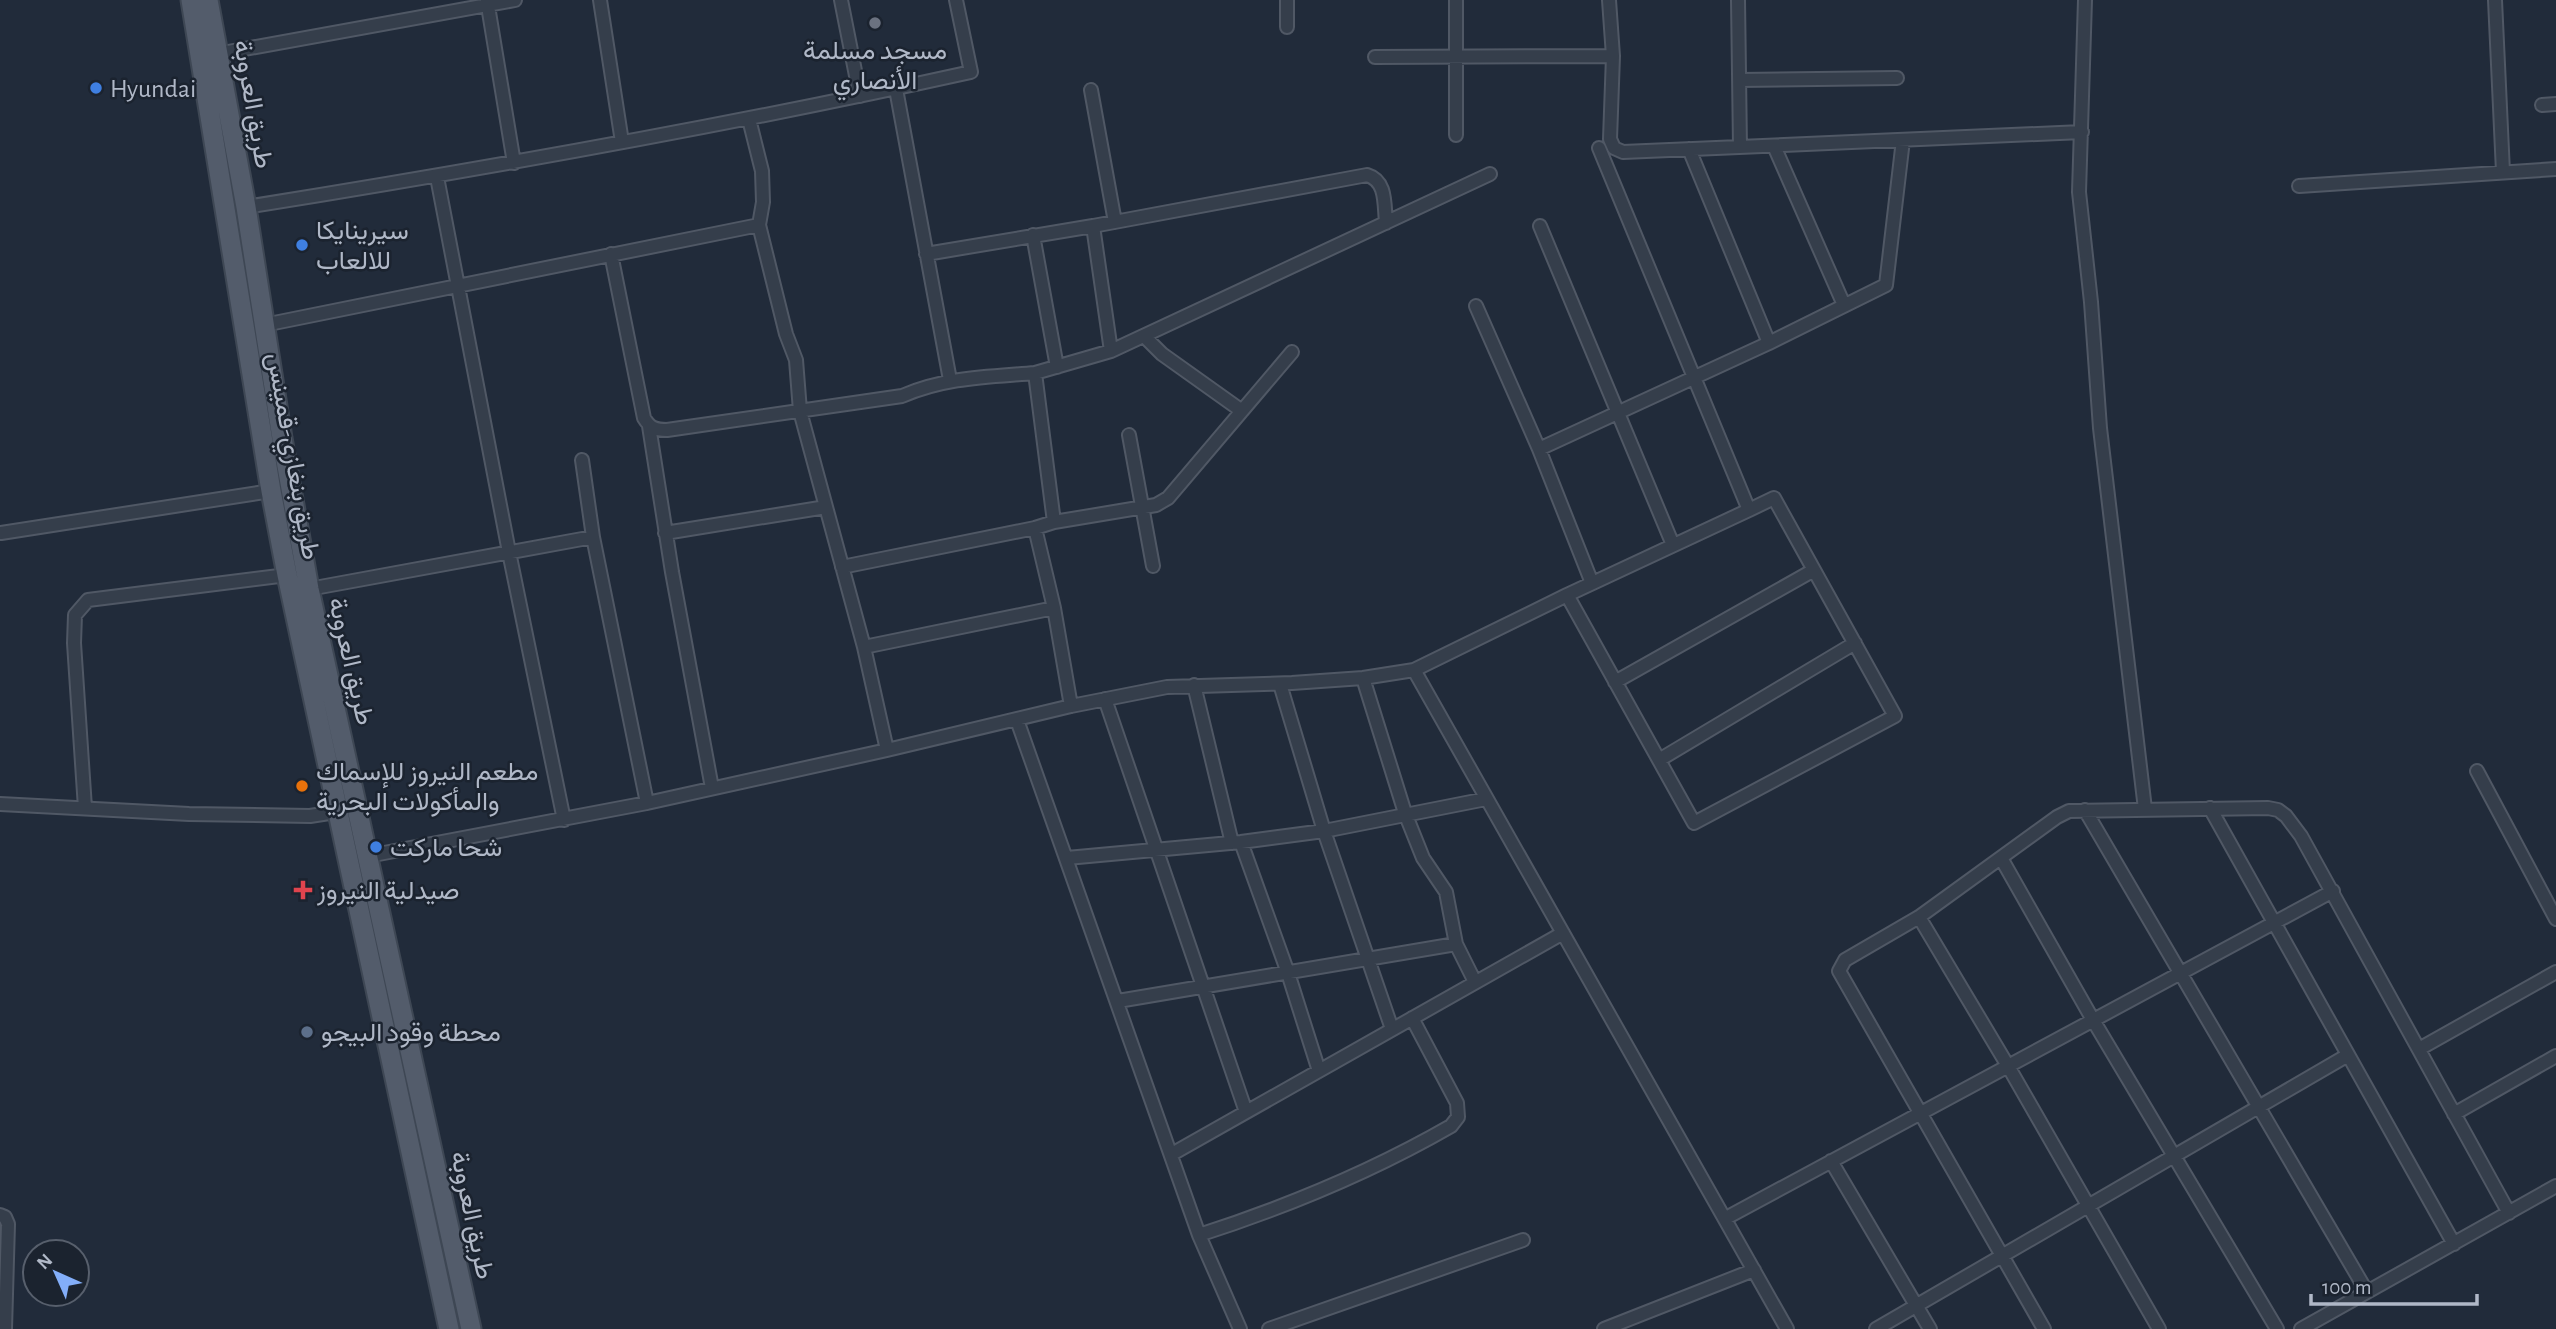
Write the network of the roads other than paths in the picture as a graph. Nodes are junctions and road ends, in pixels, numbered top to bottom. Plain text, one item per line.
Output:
1 (191, 0) edge
2 (208, 0) edge
3 (515, 0) edge
4 (600, 0) edge
5 (841, 0) edge
6 (956, 0) edge
7 (1287, 0) edge
8 (1456, 0) edge
9 (1609, 0) edge
10 (1738, 0) edge
11 (2085, 0) edge
12 (2495, 0) edge
13 (488, 2) edge
14 (1287, 27) dead end
15 (217, 54) junction
16 (1613, 56) junction
17 (1375, 57) dead end
18 (1457, 58) junction
19 (1897, 78) dead end
20 (1739, 80) junction
21 (896, 89) junction
22 (1091, 90) dead end
23 (860, 96) junction
24 (2556, 104) edge
25 (2542, 105) dead end
26 (749, 119) junction
27 (2082, 132) junction
28 (1457, 135) dead end
29 (1903, 140) junction
30 (622, 142) junction
31 (1773, 146) junction
32 (1740, 147) junction
33 (1599, 148) dead end
34 (1689, 149) junction
35 (514, 163) junction
36 (2556, 169) edge
37 (2504, 172) junction
38 (1490, 174) dead end
39 (438, 177) junction
40 (2299, 186) dead end
41 (246, 207) junction
42 (1115, 222) junction
43 (1386, 223) junction
44 (759, 225) junction
45 (1093, 226) junction
46 (1540, 226) dead end
47 (1033, 236) junction
48 (611, 254) junction
49 (926, 254) junction
50 (458, 286) junction
51 (1844, 305) junction
52 (1476, 306) dead end
53 (264, 325) junction
54 (1144, 336) junction
55 (1769, 342) junction
56 (1111, 351) junction
57 (1292, 352) dead end
58 (1057, 367) junction
59 (1035, 373) junction
60 (1694, 377) junction
61 (950, 380) junction
62 (800, 411) junction
63 (1242, 411) junction
64 (1619, 413) junction
65 (649, 426) junction
66 (1129, 435) dead end
67 (1539, 449) junction
68 (582, 460) dead end
69 (271, 491) junction
70 (1142, 506) junction
71 (826, 507) junction
72 (1749, 510) junction
73 (1054, 522) junction
74 (1035, 528) junction
75 (1, 533) edge
76 (665, 533) junction
77 (593, 537) junction
78 (1672, 545) junction
79 (509, 552) junction
80 (1153, 566) dead end
81 (842, 567) junction
82 (1814, 570) junction
83 (287, 575) junction
84 (1592, 583) junction
85 (309, 589) junction
86 (1567, 595) junction
87 (1054, 608) junction
88 (1854, 643) junction
89 (864, 648) junction
90 (1415, 670) junction
91 (1363, 678) junction
92 (1615, 682) junction
93 (1280, 684) junction
94 (1194, 685) junction
95 (1105, 699) junction
96 (1071, 706) junction
97 (1017, 720) junction
98 (887, 750) junction
99 (1659, 760) junction
100 (2477, 771) dead end
101 (712, 788) junction
102 (1486, 799) junction
103 (648, 803) junction
104 (0, 804) edge
105 (85, 808) junction
106 (2210, 808) junction
107 (348, 809) junction
108 (2146, 809) junction
109 (2085, 810) junction
110 (1405, 813) junction
111 (564, 820) junction
112 (1324, 831) junction
113 (1237, 842) junction
114 (1158, 850) junction
115 (368, 856) junction
116 (1067, 858) junction
117 (2001, 858) junction
118 (2333, 891) junction
119 (1919, 917) junction
120 (2556, 919) edge
121 (2274, 922) junction
122 (1563, 933) junction
123 (1456, 944) junction
124 (1366, 960) junction
125 (2556, 972) edge
126 (1288, 973) junction
127 (2180, 973) junction
128 (1475, 982) junction
129 (1204, 987) junction
130 (1118, 1001) junction
131 (1412, 1018) junction
132 (2093, 1020) junction
133 (1392, 1030) junction
134 (2419, 1049) junction
135 (2348, 1055) junction
136 (2556, 1056) edge
137 (2008, 1066) junction
138 (1319, 1071) junction
139 (2259, 1107) junction
140 (1246, 1112) junction
141 (1919, 1114) junction
142 (2454, 1114) junction
143 (1172, 1154) junction
144 (2174, 1158) junction
145 (1831, 1161) junction
146 (2556, 1185) edge
147 (2087, 1206) junction
148 (2509, 1213) junction
149 (0, 1215) edge
150 (1726, 1218) junction
151 (1199, 1235) junction
152 (1523, 1240) dead end
153 (2454, 1244) junction
154 (2002, 1256) junction
155 (1754, 1270) junction
156 (2367, 1292) junction
157 (1917, 1307) junction
158 (5, 1329) edge
159 (449, 1329) edge
160 (471, 1329) edge
161 (1240, 1329) edge
162 (1269, 1329) edge
163 (1604, 1329) edge
164 (1787, 1329) edge
165 (1876, 1329) edge
166 (1930, 1329) edge
167 (2044, 1329) edge
168 (2159, 1329) edge
169 (2277, 1329) edge
170 (2301, 1329) edge

1 - 69 main road, طريق بنغازي-قمينس
2 - 15 main road, طريق العروبة
3 - 13 street
4 - 30 street
5 - 23 street
6 - 21 street
7 - 14 street
8 - 18 street
9 - 16 street
10 - 20 street
11 - 27 street
12 - 37 street
13 - 15 street
13 - 35 street
15 - 41 main road, طريق العروبة
16 - 18 street
16 - 34 street
17 - 18 street
18 - 28 street
19 - 20 street
20 - 32 street
21 - 23 street
21 - 49 street
22 - 42 street
23 - 26 street
24 - 25 street
26 - 30 street
26 - 44 street
27 - 29 street
27 - 108 street
29 - 31 street
29 - 51 street
30 - 35 street
31 - 32 street
31 - 51 street
32 - 34 street
33 - 60 street
34 - 55 street
35 - 39 street
36 - 37 street
37 - 40 street
38 - 43 street
39 - 41 street
39 - 50 street
41 - 53 main road, طريق العروبة
42 - 43 street
42 - 45 street
43 - 54 street
44 - 48 street
44 - 62 street
45 - 47 street
45 - 56 street
46 - 64 street
47 - 49 street
47 - 58 street
48 - 50 street
48 - 65 street
49 - 61 street
50 - 53 street
50 - 79 street
51 - 55 street
52 - 67 street
53 - 85 main road, طريق العروبة
54 - 56 street
54 - 63 street
55 - 60 street
56 - 58 street
57 - 63 street
58 - 59 street
59 - 61 street
59 - 73 street
60 - 64 street
60 - 72 street
61 - 62 street
62 - 65 street
62 - 71 street
63 - 70 street
64 - 67 street
64 - 78 street
65 - 76 street
66 - 70 street
67 - 84 street
68 - 77 street
69 - 75 street
69 - 83 main road, طريق بنغازي-قمينس
70 - 73 street
70 - 80 street
71 - 76 street
71 - 81 street
72 - 78 street
72 - 82 street
73 - 74 street
74 - 81 street
74 - 87 street
76 - 101 street
77 - 79 street
77 - 103 street
78 - 84 street
79 - 85 street
79 - 111 street
81 - 89 street
82 - 88 street
82 - 92 street
83 - 105 street
83 - 107 main road, طريق بنغازي-قمينس
84 - 86 street
85 - 107 main road, طريق العروبة
86 - 90 street
86 - 92 street
87 - 89 street
87 - 96 street
88 - 99 street
88 - 99 street
89 - 98 street
90 - 91 street
90 - 102 street
91 - 93 street
91 - 110 street
92 - 99 street
93 - 94 street
93 - 112 street
94 - 95 street
94 - 113 street
95 - 96 street
95 - 114 street
96 - 97 street
97 - 98 street
97 - 116 street
98 - 101 street
100 - 120 street
101 - 103 street
102 - 110 street
102 - 122 street
103 - 111 street
104 - 105 street
105 - 107 street
106 - 108 street
106 - 118 street
106 - 121 street
107 - 115 main road, طريق العروبة
107 - 159 main road, طريق بنغازي-قمينس
108 - 109 street
109 - 117 street
109 - 127 street
110 - 112 street
110 - 123 street
111 - 115 street
112 - 113 street
112 - 124 street
113 - 114 street
113 - 126 street
114 - 116 street
114 - 129 street
115 - 160 main road, طريق العروبة
116 - 130 street
117 - 119 street
117 - 132 street
118 - 121 street
118 - 134 street
119 - 137 street
119 - 141 street
121 - 127 street
121 - 135 street
122 - 128 street
122 - 150 street
123 - 124 street
123 - 128 street
124 - 126 street
124 - 133 street
125 - 134 street
126 - 129 street
126 - 138 street
127 - 132 street
127 - 139 street
128 - 131 street
129 - 130 street
129 - 140 street
130 - 143 street
131 - 133 street
131 - 151 street
132 - 137 street
132 - 144 street
133 - 138 street
134 - 142 street
135 - 139 street
135 - 153 street
136 - 142 street
137 - 141 street
137 - 147 street
138 - 140 street
139 - 144 street
139 - 156 street
140 - 143 street
141 - 145 street
141 - 154 street
142 - 148 street
143 - 151 street
144 - 147 street
144 - 169 street
145 - 150 street
145 - 157 street
146 - 148 street
147 - 154 street
147 - 168 street
148 - 153 street
149 - 158 street
150 - 155 street
151 - 161 street
152 - 162 street
153 - 156 street
154 - 157 street
154 - 167 street
155 - 163 street
155 - 164 street
156 - 170 street
157 - 165 street
157 - 166 street

